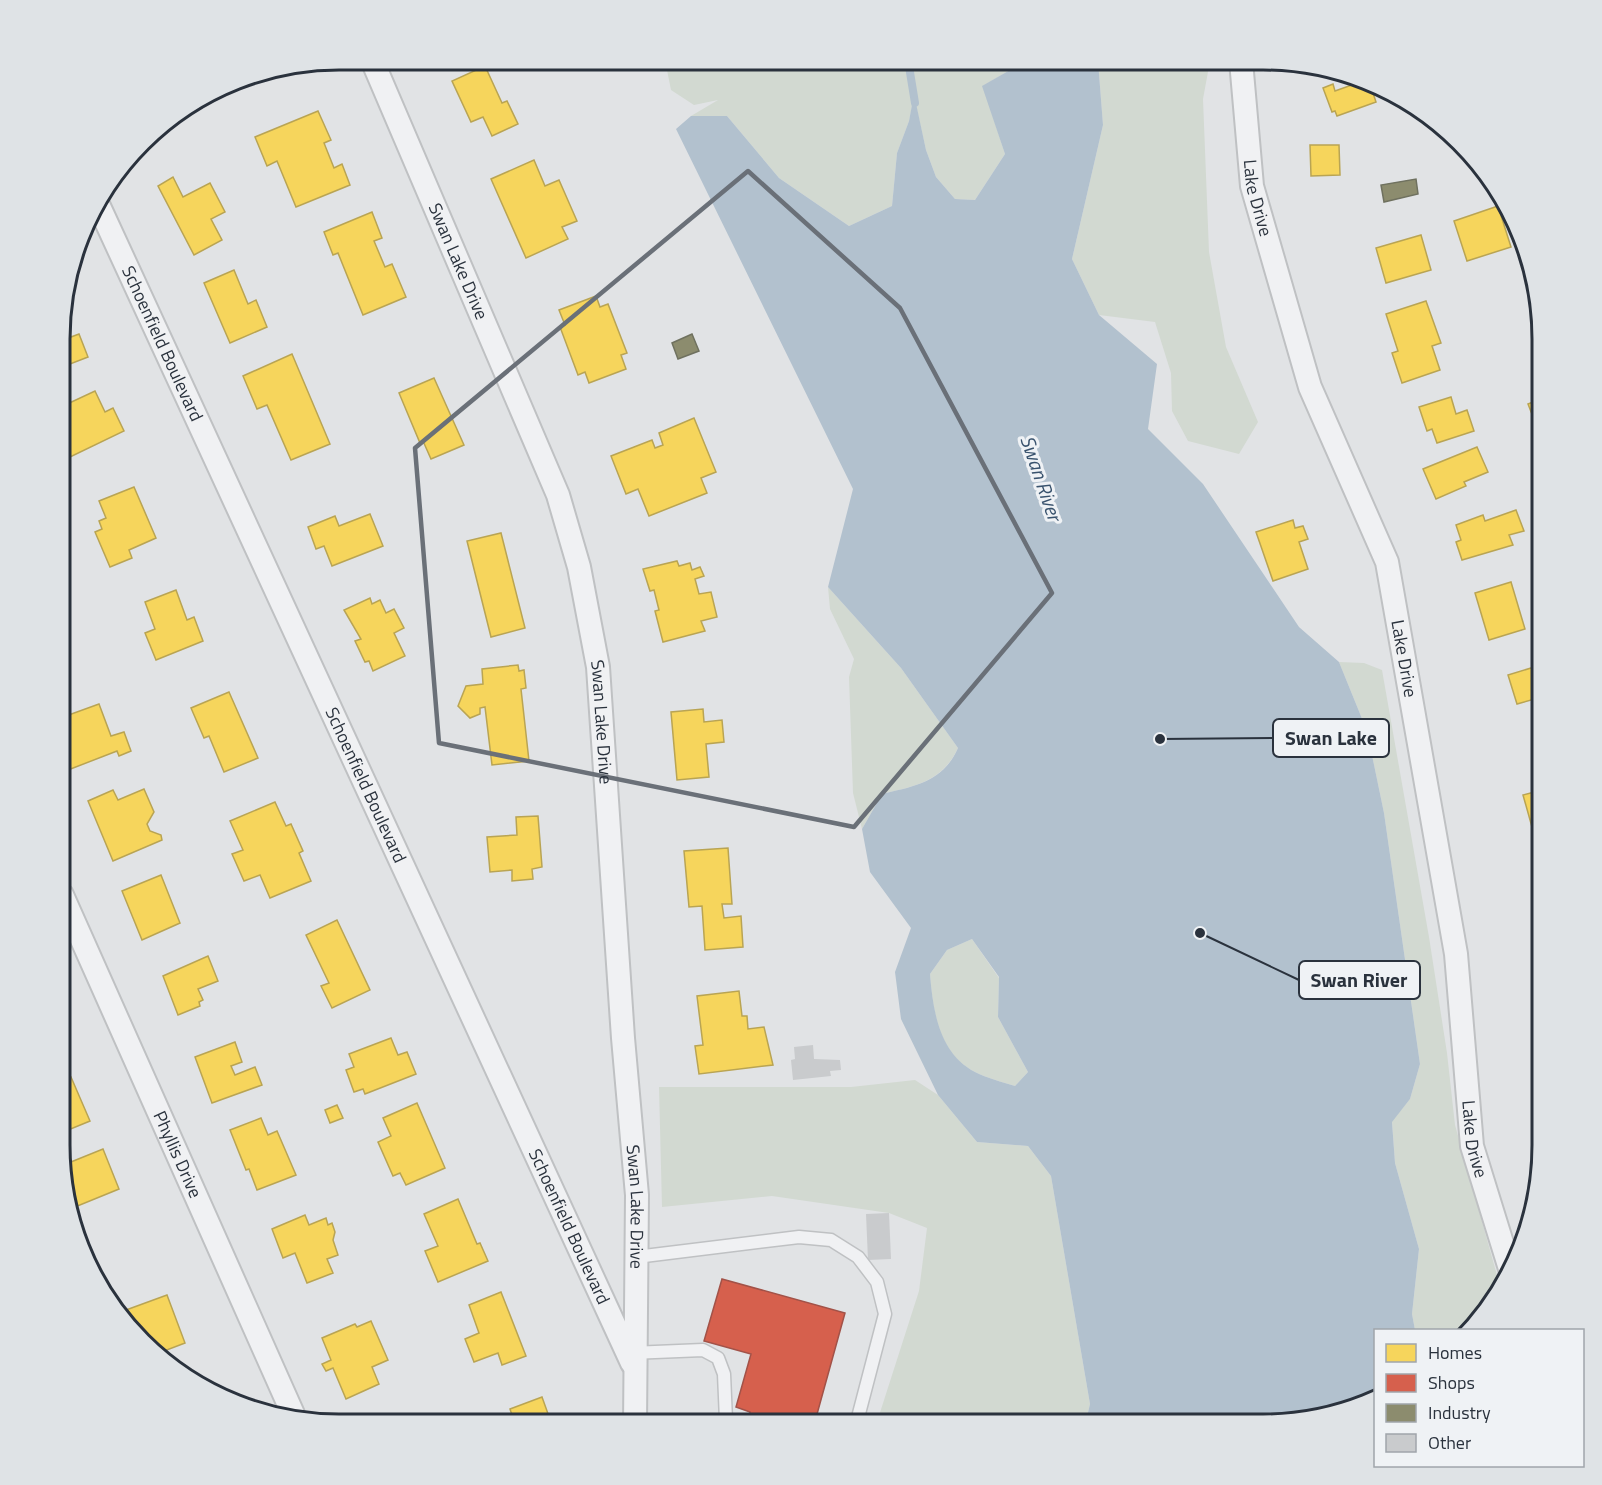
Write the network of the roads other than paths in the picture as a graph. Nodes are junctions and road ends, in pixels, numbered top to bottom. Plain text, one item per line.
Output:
1 (376, 70) edge
2 (1242, 70) edge
3 (102, 213) edge
4 (70, 913) edge
5 (636, 1257) junction
6 (1507, 1259) edge
7 (633, 1358) junction
8 (291, 1410) edge
9 (635, 1414) edge
10 (726, 1414) edge
11 (859, 1414) edge

1 - 5 street, Swan Lake Drive
2 - 6 street, Lake Drive
3 - 7 street, Schoenfield Boulevard
4 - 8 street, Phyllis Drive
5 - 7 street, Swan Lake Drive
5 - 11 lane
7 - 9 street, Swan Lake Drive
7 - 10 lane

